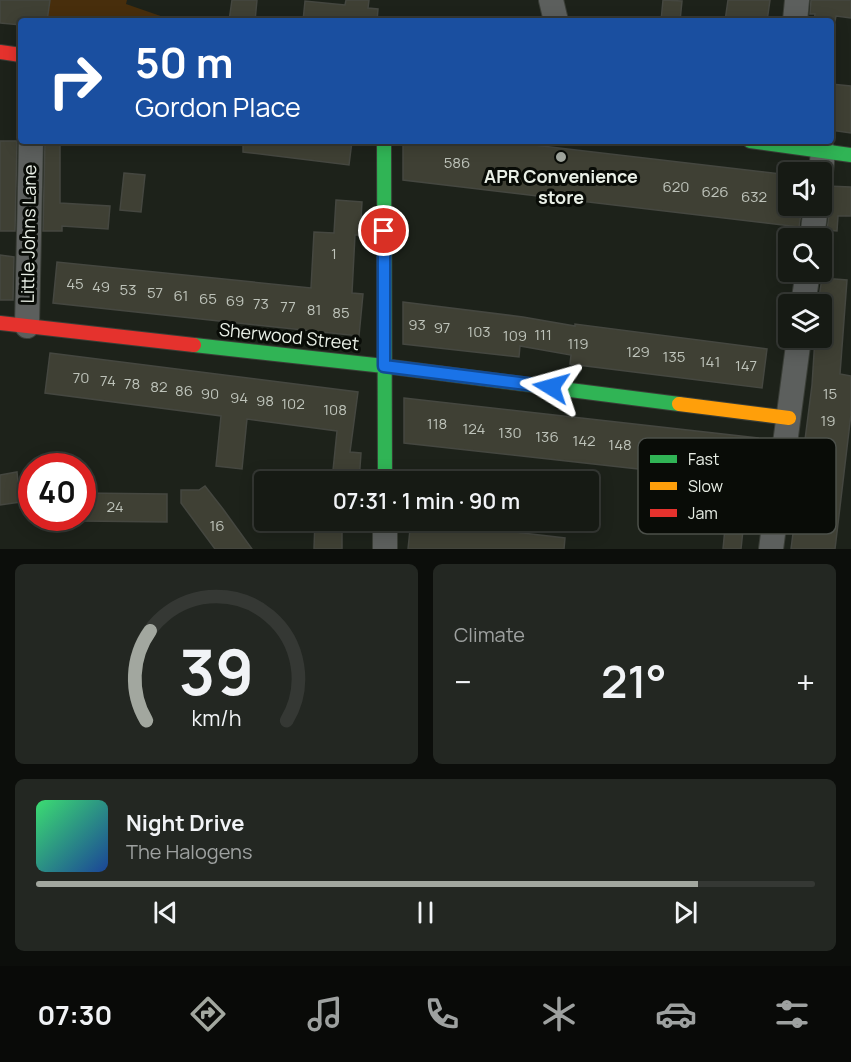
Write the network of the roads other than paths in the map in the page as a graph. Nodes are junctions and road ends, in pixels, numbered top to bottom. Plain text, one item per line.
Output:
1 (551, 0) edge
2 (797, 0) edge
3 (555, 18) edge
4 (795, 18) edge
5 (0, 52) edge
6 (18, 55) edge
7 (30, 144) edge
8 (384, 144) edge
9 (782, 144) edge
10 (851, 155) edge
11 (822, 162) edge
12 (0, 323) edge
13 (27, 326) junction
14 (798, 348) edge
15 (384, 366) junction
16 (789, 418) junction
17 (786, 438) edge
18 (385, 471) edge
19 (385, 531) edge
20 (773, 534) edge
21 (385, 549) edge
22 (771, 549) edge

1 - 3 street
2 - 4 street
5 - 6 street
7 - 13 street, Little Johns Lane
8 - 15 street
9 - 11 street
10 - 11 street
12 - 13 street, Sherwood Street
13 - 15 street, Sherwood Street
14 - 16 street
15 - 16 street, Sherwood Street
15 - 18 street
16 - 17 street
19 - 21 street
20 - 22 street

